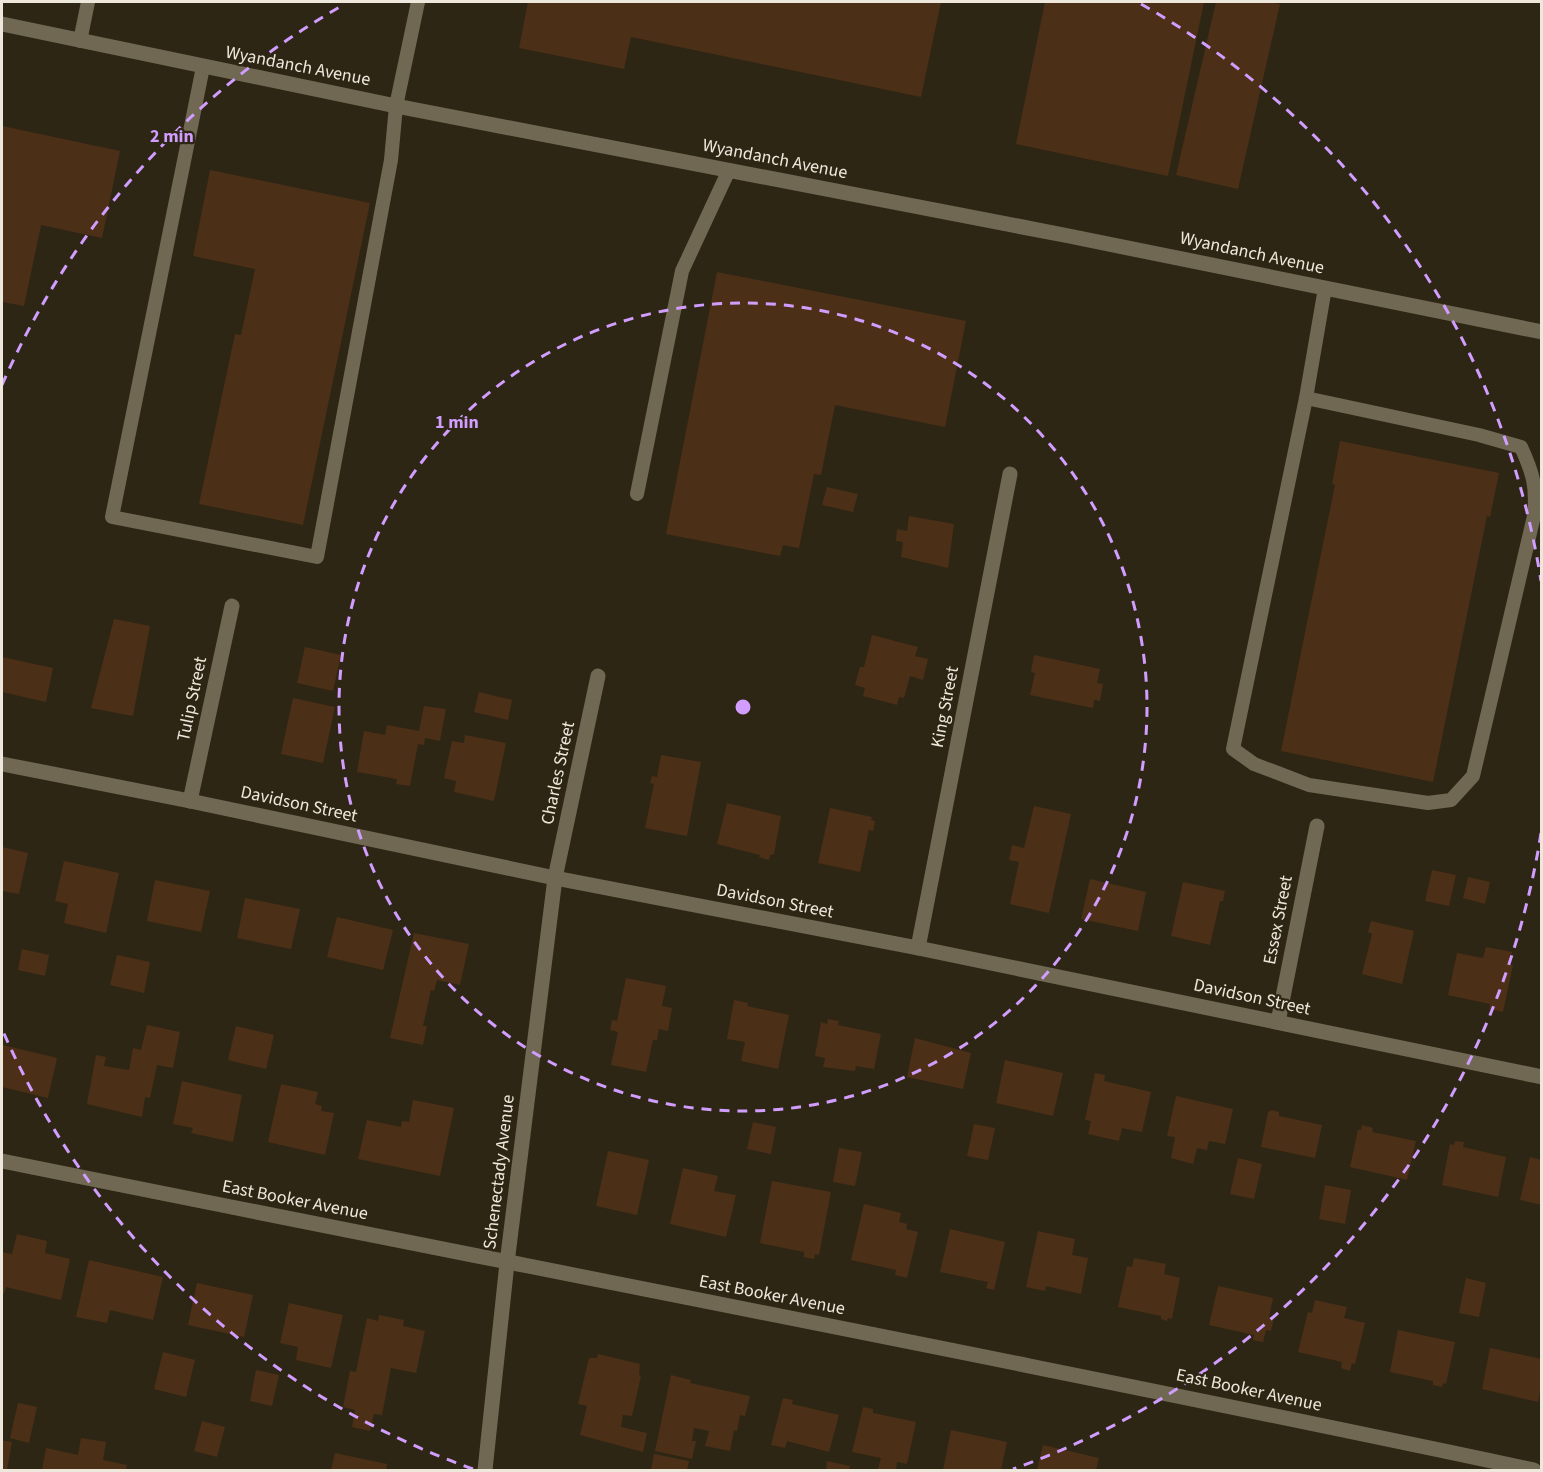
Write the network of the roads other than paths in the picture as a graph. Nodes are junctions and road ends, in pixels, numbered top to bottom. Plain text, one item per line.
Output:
1 (88, 2) edge
2 (418, 2) edge
3 (2, 24) edge
4 (80, 41) junction
5 (203, 67) junction
6 (396, 106) junction
7 (729, 170) junction
8 (1326, 288) junction
9 (1541, 334) edge
10 (1306, 398) junction
11 (1010, 474) dead end
12 (637, 494) dead end
13 (232, 606) dead end
14 (598, 676) dead end
15 (2, 764) edge
16 (190, 801) junction
17 (1317, 826) dead end
18 (555, 878) junction
19 (918, 948) junction
20 (1278, 1022) junction
21 (1542, 1077) edge
22 (2, 1161) edge
23 (507, 1263) junction
24 (485, 1470) edge
25 (1534, 1470) edge

1 - 4 lane
2 - 6 lane
3 - 4 street, Wyandanch Avenue
4 - 5 street, Wyandanch Avenue
5 - 6 street, Wyandanch Avenue
5 - 6 lane
6 - 7 street, Wyandanch Avenue
7 - 8 street, Wyandanch Avenue
7 - 12 lane
8 - 9 street, Wyandanch Avenue
8 - 10 lane
10 - 10 lane
11 - 19 street, King Street
13 - 16 street, Tulip Street
14 - 18 street, Charles Street
15 - 16 street, Davidson Street
16 - 18 street, Davidson Street
17 - 20 street, Essex Street
18 - 19 street, Davidson Street
18 - 23 street, Schenectady Avenue
19 - 20 street, Davidson Street
20 - 21 street, Davidson Street
22 - 23 street, East Booker Avenue
23 - 24 street, Schenectady Avenue
23 - 25 street, East Booker Avenue

